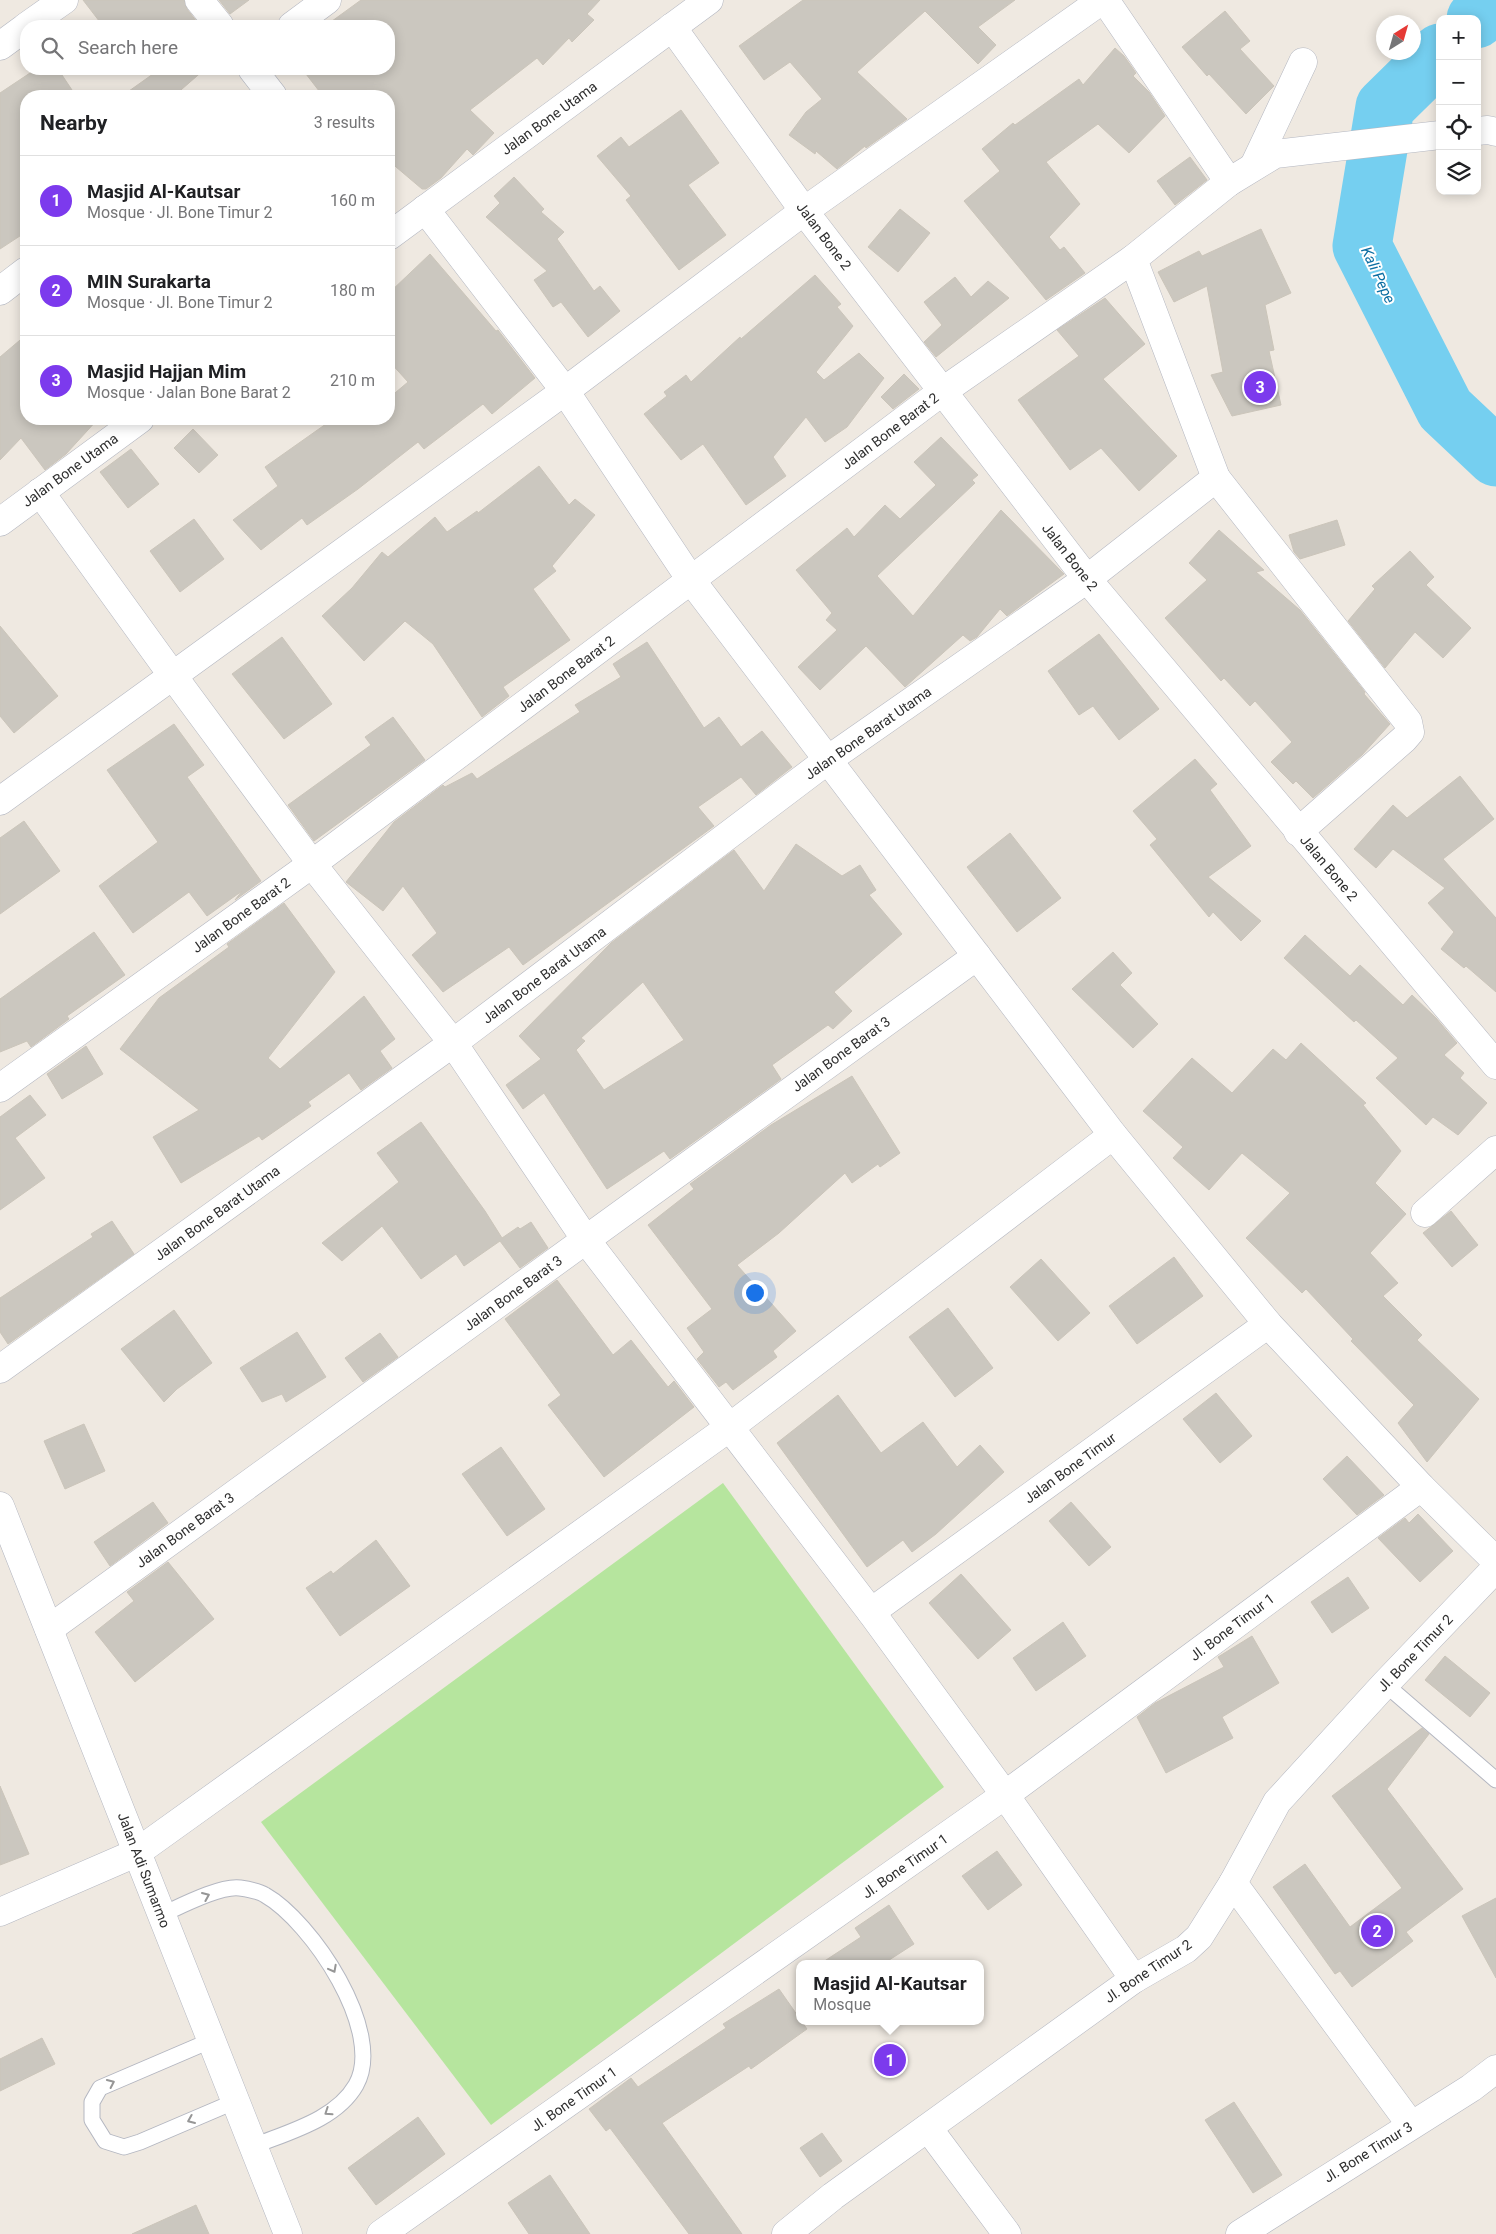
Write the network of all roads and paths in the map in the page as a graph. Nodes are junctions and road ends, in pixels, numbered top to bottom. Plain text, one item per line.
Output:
1 (64, 0) edge
2 (200, 0) edge
3 (327, 0) edge
4 (709, 0) edge
5 (1103, 0) edge
6 (37, 20) edge
7 (215, 20) edge
8 (300, 20) edge
9 (672, 27) junction
10 (20, 32) edge
11 (0, 46) edge
12 (1303, 62) dead end
13 (1436, 136) edge
14 (1264, 160) junction
15 (1229, 182) junction
16 (425, 209) junction
17 (804, 211) junction
18 (395, 232) edge
19 (1133, 259) junction
20 (20, 276) edge
21 (0, 291) edge
22 (565, 391) junction
23 (943, 391) junction
24 (132, 425) edge
25 (1216, 478) junction
26 (40, 492) junction
27 (0, 522) edge
28 (1087, 579) junction
29 (691, 580) junction
30 (173, 676) junction
31 (829, 759) junction
32 (0, 802) edge
33 (1298, 832) junction
34 (312, 864) junction
35 (977, 956) junction
36 (454, 1043) junction
37 (1496, 1065) edge
38 (0, 1088) edge
39 (1113, 1135) junction
40 (1496, 1150) edge
41 (1425, 1213) dead end
42 (586, 1240) junction
43 (1268, 1324) junction
44 (0, 1370) edge
45 (730, 1427) junction
46 (1421, 1487) junction
47 (0, 1508) edge
48 (1496, 1561) edge
49 (1496, 1568) edge
50 (872, 1612) junction
51 (49, 1629) junction
52 (1385, 1684) junction
53 (1496, 1780) edge
54 (1005, 1795) junction
55 (136, 1853) junction
56 (1233, 1883) junction
57 (0, 1912) edge
58 (161, 1915) junction
59 (1134, 1979) junction
60 (212, 2040) junction
61 (1496, 2068) edge
62 (236, 2101) junction
63 (1411, 2125) junction
64 (928, 2128) junction
65 (254, 2146) junction
66 (288, 2234) edge
67 (381, 2234) edge
68 (786, 2234) edge
69 (1007, 2234) edge
70 (1240, 2234) edge

1 - 6 street
2 - 7 street
3 - 8 street
4 - 9 street, Jalan Bone Utama
5 - 15 street
5 - 17 street
9 - 16 street, Jalan Bone Utama
9 - 17 street, Jalan Bone 2
10 - 11 street
12 - 14 street
13 - 14 street
14 - 15 street, Jalan Bone Barat 2
15 - 19 street, Jalan Bone Barat 2
16 - 18 street, Jalan Bone Utama
16 - 22 street
17 - 22 street
17 - 23 street, Jalan Bone 2
19 - 23 street, Jalan Bone Barat 2
19 - 25 street
20 - 21 street
22 - 29 street
22 - 30 street
23 - 28 street, Jalan Bone 2
23 - 29 street, Jalan Bone Barat 2
24 - 26 street, Jalan Bone Utama
25 - 28 street, Jalan Bone Barat Utama
25 - 33 street
26 - 27 street, Jalan Bone Utama
26 - 30 street
28 - 31 street, Jalan Bone Barat Utama
28 - 33 street, Jalan Bone 2
29 - 31 street
29 - 34 street, Jalan Bone Barat 2
30 - 32 street
30 - 34 street
31 - 35 street
31 - 36 street, Jalan Bone Barat Utama
33 - 37 street, Jalan Bone 2
34 - 36 street
34 - 38 street, Jalan Bone Barat 2
35 - 39 street
35 - 42 street, Jalan Bone Barat 3
36 - 42 street
36 - 44 street, Jalan Bone Barat Utama
39 - 43 street
39 - 45 street
40 - 41 street
42 - 45 street
42 - 51 street, Jalan Bone Barat 3
43 - 46 street
43 - 50 street, Jalan Bone Timur
45 - 50 street
45 - 55 street
46 - 48 street
46 - 54 street, Jl. Bone Timur 1
47 - 51 street, Jalan Adi Sumarmo
49 - 52 street, Jl. Bone Timur 2
50 - 54 street
51 - 55 street, Jalan Adi Sumarmo
52 - 53 lane
52 - 56 street, Jl. Bone Timur 2
54 - 59 street
54 - 67 street, Jl. Bone Timur 1
55 - 57 street
55 - 58 street, Jalan Adi Sumarmo
56 - 59 street, Jl. Bone Timur 2
56 - 63 street
58 - 60 street, Jalan Adi Sumarmo
58 -> 65 lane
59 - 64 street, Jl. Bone Timur 2
60 - 62 street, Jalan Adi Sumarmo
62 -> 60 lane
61 - 63 street, Jl. Bone Timur 3
62 - 65 street, Jalan Adi Sumarmo
63 - 70 street, Jl. Bone Timur 3
64 - 68 street, Jl. Bone Timur 2
64 - 69 street
65 - 66 street, Jalan Adi Sumarmo

